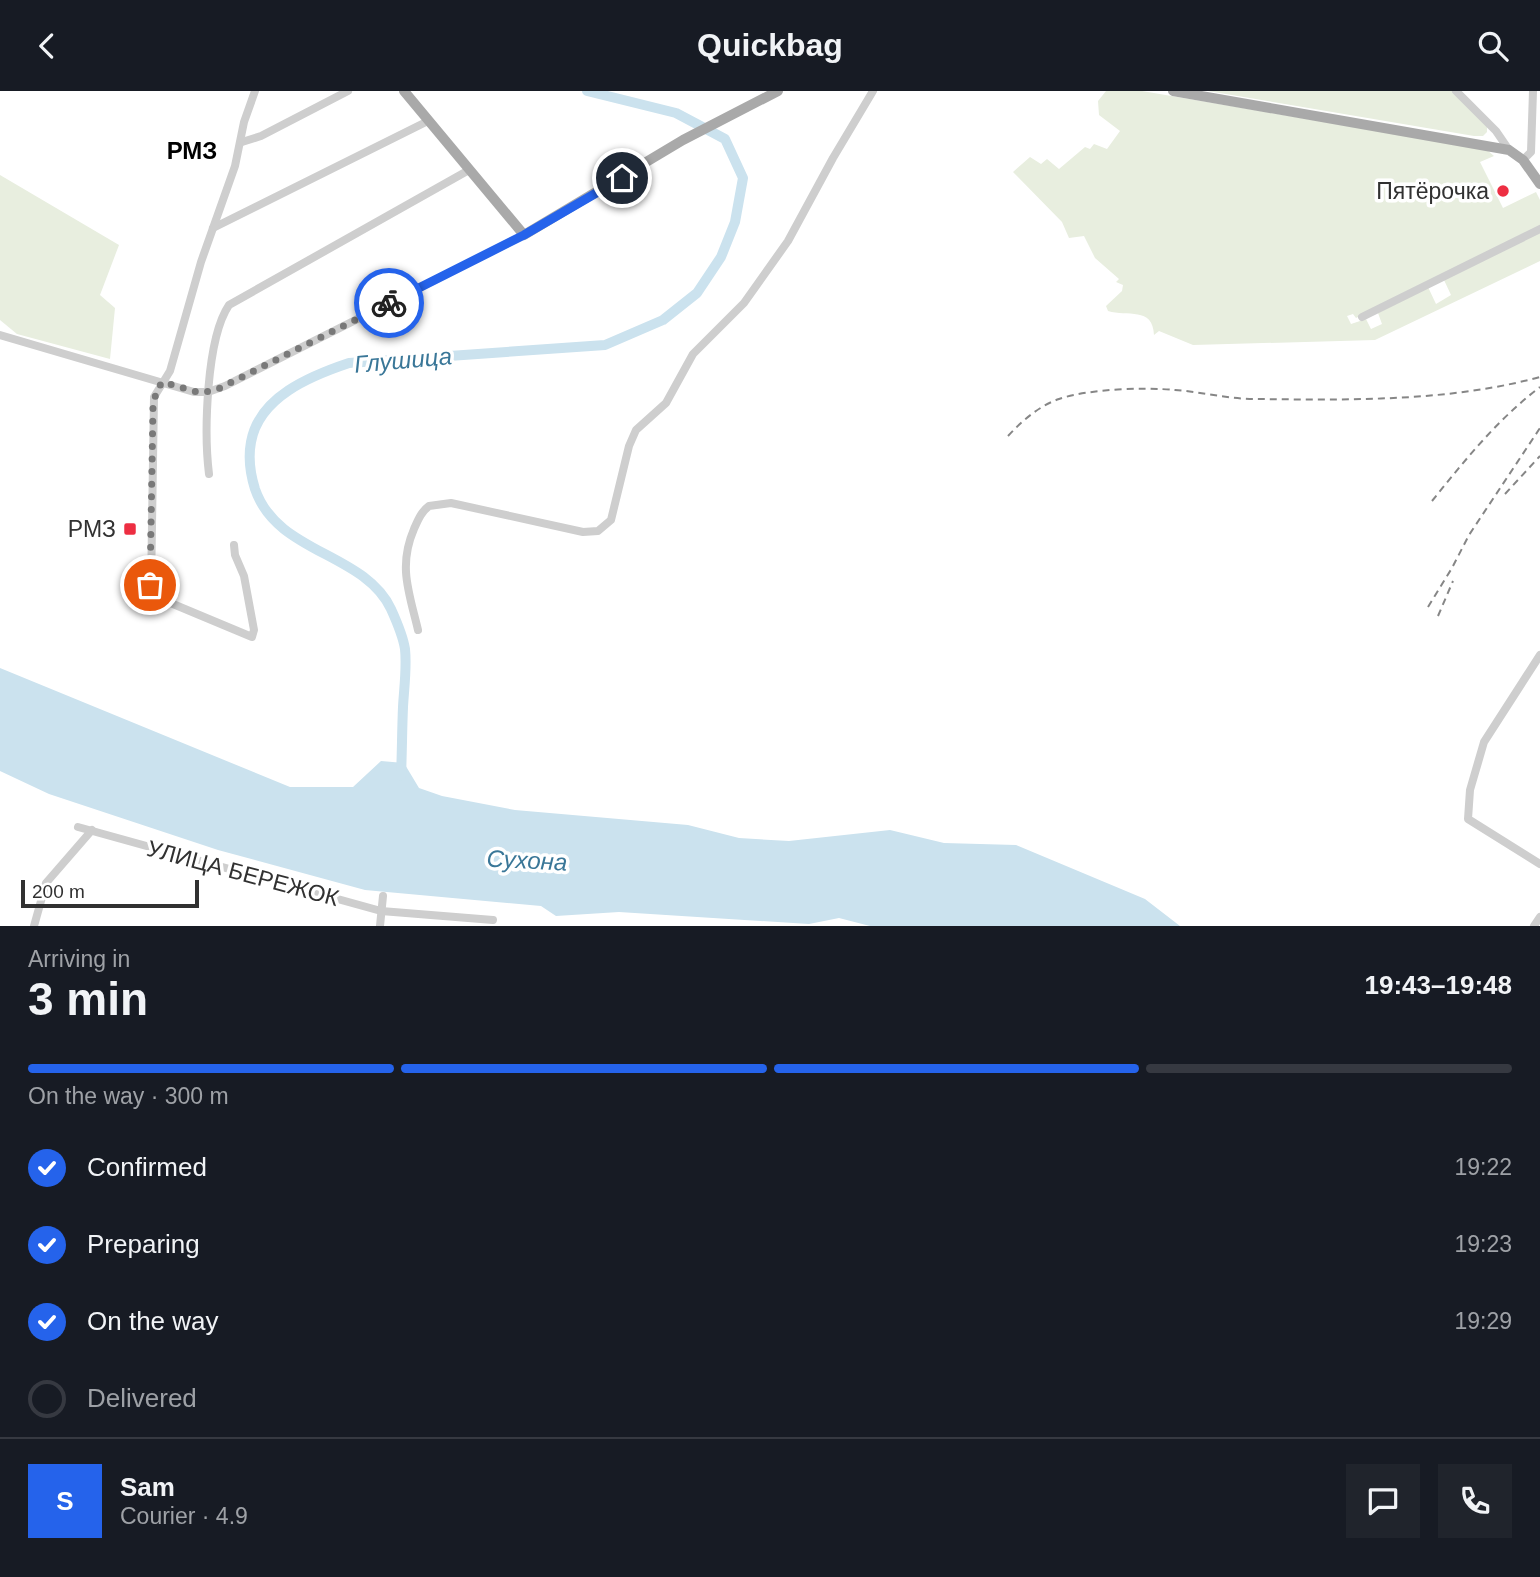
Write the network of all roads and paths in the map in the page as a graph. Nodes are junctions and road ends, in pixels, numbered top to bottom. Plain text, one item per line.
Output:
1 (255, 91) edge
2 (348, 91) edge
3 (404, 91) edge
4 (778, 91) edge
5 (873, 91) edge
6 (1173, 91) edge
7 (1456, 91) edge
8 (1533, 91) edge
9 (428, 121) junction
10 (242, 142) junction
11 (1509, 150) junction
12 (1523, 160) junction
13 (469, 170) junction
14 (1540, 184) edge
15 (213, 228) junction
16 (1540, 229) edge
17 (524, 235) junction
18 (1362, 317) dead end
19 (0, 335) edge
20 (163, 382) junction
21 (208, 393) junction
22 (209, 474) dead end
23 (234, 545) dead end
24 (418, 630) dead end
25 (1540, 655) edge
26 (79, 827) dead end
27 (92, 831) junction
28 (1540, 864) edge
29 (383, 896) dead end
30 (381, 911) junction
31 (1540, 917) edge
32 (493, 920) dead end
33 (34, 926) edge
34 (380, 926) edge
35 (1534, 926) edge

1 - 10 street
2 - 10 street
3 - 9 main road
4 - 17 main road
5 - 24 street
6 - 11 main road
7 - 11 street
8 - 12 street
9 - 13 main road
9 - 15 street
10 - 15 street
11 - 12 main road
12 - 14 main road
13 - 17 main road
13 - 21 street
15 - 20 street
16 - 18 street
17 - 21 street
19 - 20 street
20 - 21 street
20 - 23 street
21 - 22 street
25 - 28 street
26 - 27 street, УЛИЦА БЕРЕЖОК
27 - 30 street, УЛИЦА БЕРЕЖОК
27 - 33 street
29 - 30 street
30 - 32 street, УЛИЦА БЕРЕЖОК
30 - 34 street
31 - 35 street

